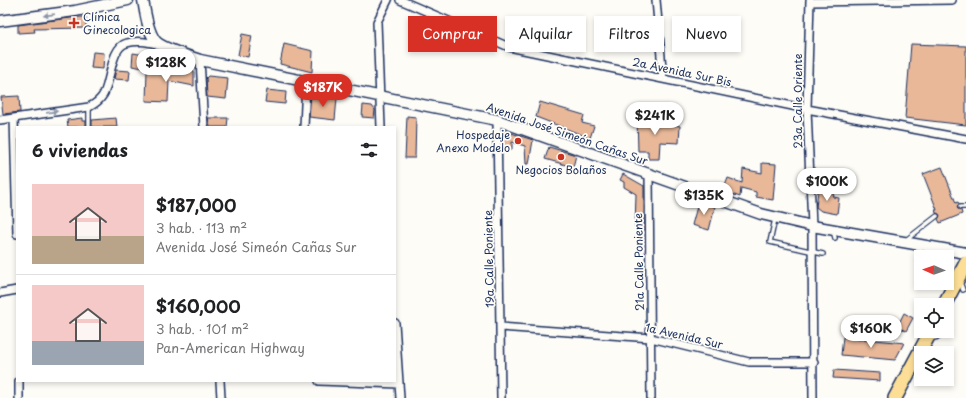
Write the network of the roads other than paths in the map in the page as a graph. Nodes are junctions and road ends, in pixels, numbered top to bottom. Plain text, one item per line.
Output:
1 (128, 0) edge
2 (143, 0) edge
3 (388, 0) edge
4 (400, 0) edge
5 (656, 0) edge
6 (952, 0) edge
7 (810, 1) edge
8 (0, 21) edge
9 (158, 44) junction
10 (200, 60) junction
11 (663, 79) junction
12 (306, 83) junction
13 (379, 95) junction
14 (89, 107) junction
15 (807, 109) junction
16 (14, 118) junction
17 (0, 120) edge
18 (497, 120) junction
19 (88, 126) edge
20 (204, 126) edge
21 (304, 126) edge
22 (381, 126) edge
23 (966, 139) edge
24 (649, 174) junction
25 (16, 195) edge
26 (960, 207) dead end
27 (966, 207) edge
28 (937, 216) dead end
29 (776, 218) junction
30 (812, 226) junction
31 (885, 238) junction
32 (905, 241) junction
33 (877, 244) dead end
34 (813, 252) junction
35 (966, 252) edge
36 (823, 254) dead end
37 (966, 264) edge
38 (16, 290) edge
39 (0, 293) edge
40 (950, 298) edge
41 (501, 327) junction
42 (396, 338) edge
43 (651, 338) junction
44 (930, 338) edge
45 (814, 362) junction
46 (19, 382) edge
47 (220, 382) edge
48 (346, 382) edge
49 (399, 384) junction
50 (19, 398) edge
51 (221, 398) edge
52 (400, 398) edge
53 (500, 398) edge
54 (651, 398) edge
55 (813, 398) edge
56 (896, 398) edge

1 -> 8 main road
2 - 9 main road
3 - 13 street
4 - 11 street, 2a Avenida Sur Bis
5 - 11 street
6 - 7 street
7 - 15 street, 23a Calle Oriente
9 - 10 main road, Avenida José Simeón Cañas Sur
9 - 14 street, Avenida José Simeón Cañas Sur
10 - 12 main road, Avenida José Simeón Cañas Sur
10 - 20 street
11 - 15 street, 2a Avenida Sur Bis
12 - 13 main road, Avenida José Simeón Cañas Sur
12 - 21 street
13 - 18 main road, Avenida José Simeón Cañas Sur
13 - 22 street
16 -> 14 street
14 - 19 lane
15 - 23 street, 2a Avenida Sur Bis
15 - 30 street, 23a Calle Oriente
16 - 17 street
16 - 25 street
18 - 24 main road, Avenida José Simeón Cañas Sur
18 - 41 street, 19a Calle Poniente
24 - 29 main road, Avenida José Simeón Cañas Sur
24 - 43 street, 21a Calle Poniente
26 - 27 lane
28 - 32 lane
29 - 30 main road, Avenida José Simeón Cañas Sur
29 - 34 lane
30 - 31 main road, Avenida José Simeón Cañas Sur
30 - 34 street, 23a Calle Oriente
31 - 32 main road, Avenida José Simeón Cañas Sur
31 - 33 lane
32 - 35 main road, Avenida José Simeón Cañas Sur
34 - 36 lane
34 - 45 street, 23a Calle Oriente
37 - 40 highway
38 - 39 street
41 - 43 street, 1a Avenida Sur
41 - 53 street, 19a Calle Poniente
42 - 49 street
43 - 45 street, 1a Avenida Sur
43 - 54 street, 21a Calle Poniente
44 - 56 highway
45 - 55 street, 23a Calle Oriente
46 - 50 street
47 - 51 street
48 - 49 street
49 - 52 street

